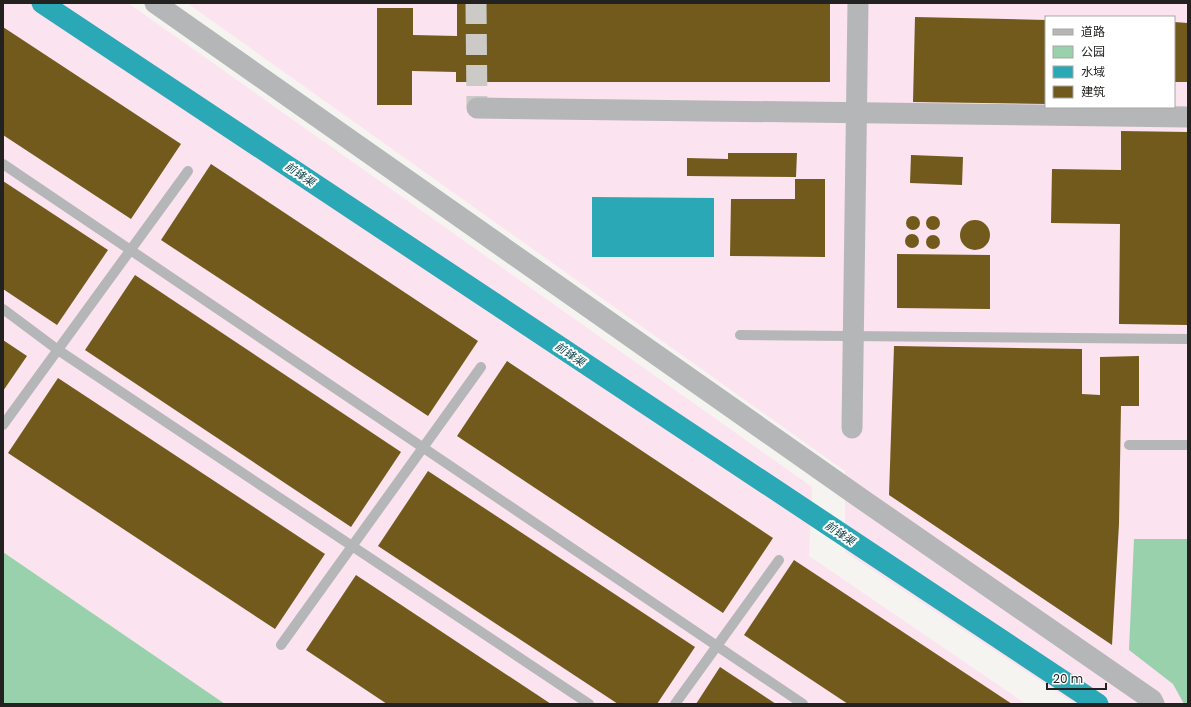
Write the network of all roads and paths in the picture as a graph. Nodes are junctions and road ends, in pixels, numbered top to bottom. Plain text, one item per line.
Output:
1 (155, 3) edge
2 (858, 3) edge
3 (477, 108) dead end
4 (856, 113) junction
5 (1188, 117) edge
6 (3, 164) edge
7 (188, 171) dead end
8 (131, 250) junction
9 (3, 309) edge
10 (740, 335) dead end
11 (852, 336) junction
12 (1188, 339) edge
13 (58, 350) junction
14 (481, 367) dead end
15 (3, 426) edge
16 (852, 428) dead end
17 (1129, 445) dead end
18 (1188, 445) edge
19 (423, 447) junction
20 (352, 546) junction
21 (779, 560) dead end
22 (281, 645) dead end
23 (717, 646) junction
24 (590, 704) edge
25 (675, 704) edge
26 (803, 704) edge
27 (1154, 704) edge

1 - 27 street
2 - 4 street
3 - 4 street
4 - 5 street
4 - 11 street
6 - 8 lane
7 - 8 lane
8 - 13 lane
8 - 19 lane
9 - 13 lane
10 - 11 lane
11 - 12 lane
11 - 16 street
13 - 15 lane
13 - 20 lane
14 - 19 lane
17 - 18 lane
19 - 20 lane
19 - 23 lane
20 - 22 lane
20 - 24 lane
21 - 23 lane
23 - 25 lane
23 - 26 lane

